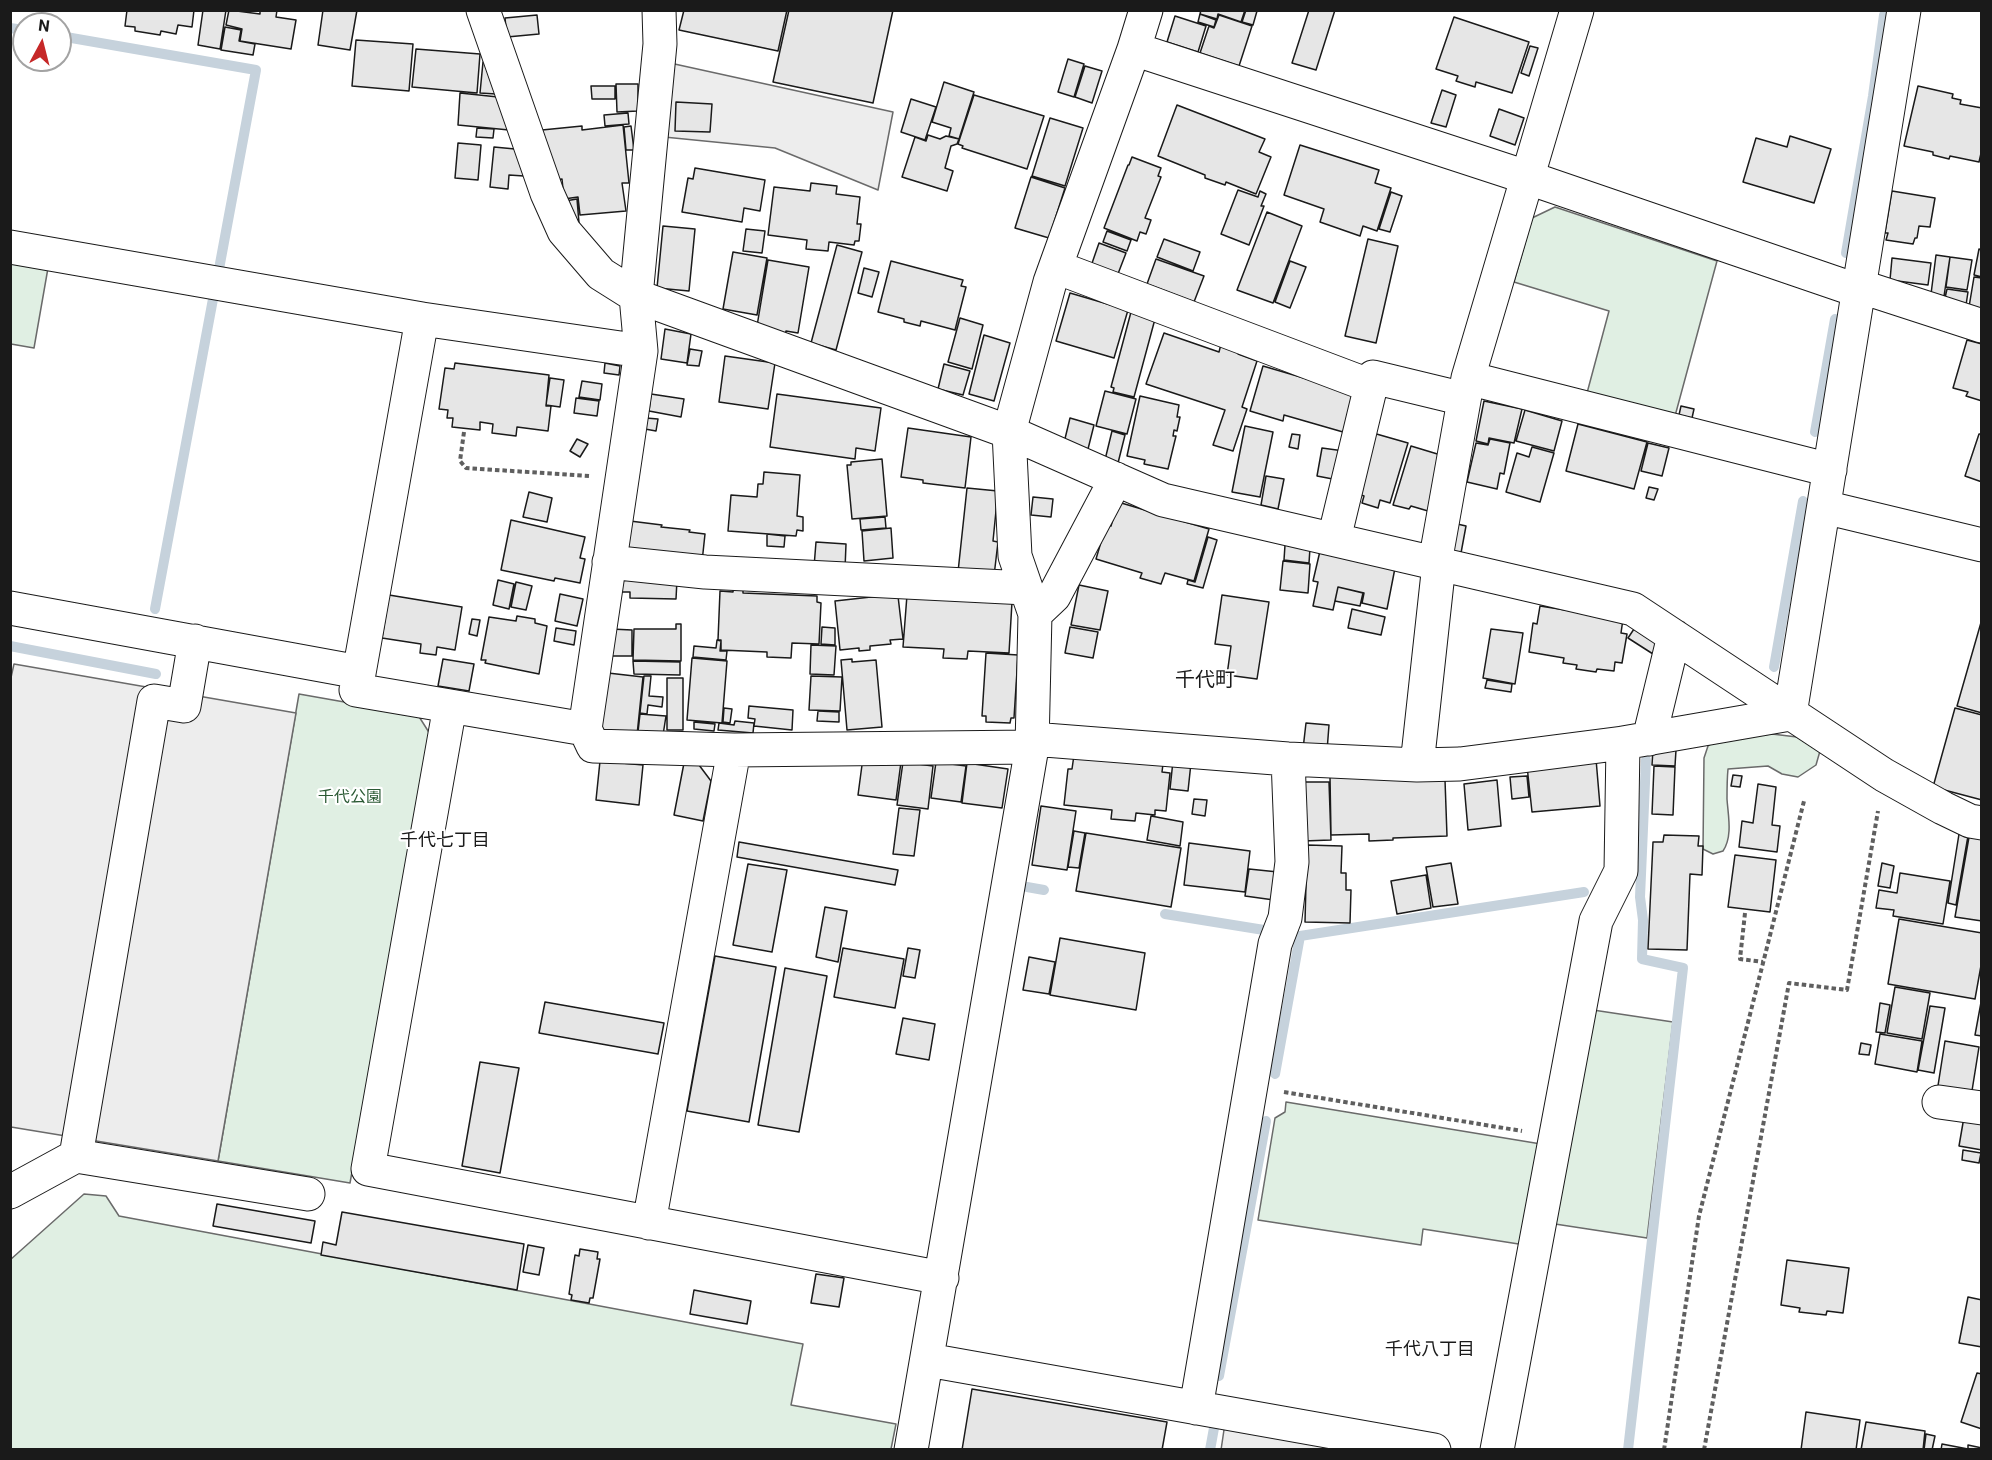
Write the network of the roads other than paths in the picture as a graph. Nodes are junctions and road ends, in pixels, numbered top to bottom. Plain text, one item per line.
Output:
1 (483, 10) edge
2 (658, 10) edge
3 (1146, 10) edge
4 (1577, 10) edge
5 (1904, 10) edge
6 (1134, 49) junction
7 (1526, 177) junction
8 (10, 247) edge
9 (1056, 267) junction
10 (1859, 289) junction
11 (636, 296) junction
12 (422, 319) junction
13 (1982, 326) edge
14 (641, 351) junction
15 (1371, 386) junction
16 (1466, 388) junction
17 (1009, 432) junction
18 (1830, 470) junction
19 (1116, 479) junction
20 (1824, 507) junction
21 (1334, 539) junction
22 (1982, 545) edge
23 (609, 562) junction
24 (1437, 563) junction
25 (1030, 601) junction
26 (10, 608) edge
27 (1674, 636) junction
28 (195, 642) junction
29 (359, 672) junction
30 (450, 706) junction
31 (1790, 714) junction
32 (585, 729) junction
33 (1636, 741) junction
34 (1032, 743) junction
35 (734, 750) junction
36 (1288, 759) junction
37 (1417, 765) junction
38 (1982, 823) edge
39 (1939, 1102) dead end
40 (1982, 1108) edge
41 (76, 1156) junction
42 (10, 1192) edge
43 (308, 1194) dead end
44 (649, 1223) junction
45 (942, 1278) junction
46 (928, 1360) junction
47 (1196, 1408) junction
48 (911, 1449) edge
49 (1434, 1449) edge
50 (1497, 1449) edge

1 - 11 street
2 - 11 street
3 - 6 street
4 - 7 street
5 - 10 street
6 - 7 street
6 - 9 street
7 - 10 street
7 - 16 street
8 - 12 street
9 - 15 street
9 - 17 street
10 - 13 street
10 - 18 street
11 - 14 street
11 - 17 street
12 - 14 street
12 - 29 street
14 - 23 street
15 - 16 street
15 - 21 street
16 - 18 street
16 - 24 street
17 - 19 street
17 - 25 street
18 - 20 street
19 - 21 street
19 - 25 street
20 - 22 street
20 - 31 street
21 - 24 street
23 - 25 street
23 - 32 street
24 - 27 street
24 - 37 street
25 - 34 street
26 - 28 street
27 - 31 street
27 - 33 street
28 - 29 street
28 - 41 street
29 - 30 street
30 - 32 street
30 - 44 street
31 - 33 street
31 - 38 street
32 - 35 street
33 - 37 street
33 - 50 street
34 - 35 street
34 - 36 street
34 - 45 street
35 - 44 street
36 - 37 street
36 - 47 street
39 - 40 street
41 - 42 street
41 - 43 street
44 - 45 street
45 - 46 street
46 - 47 street
46 - 48 street
47 - 49 street

